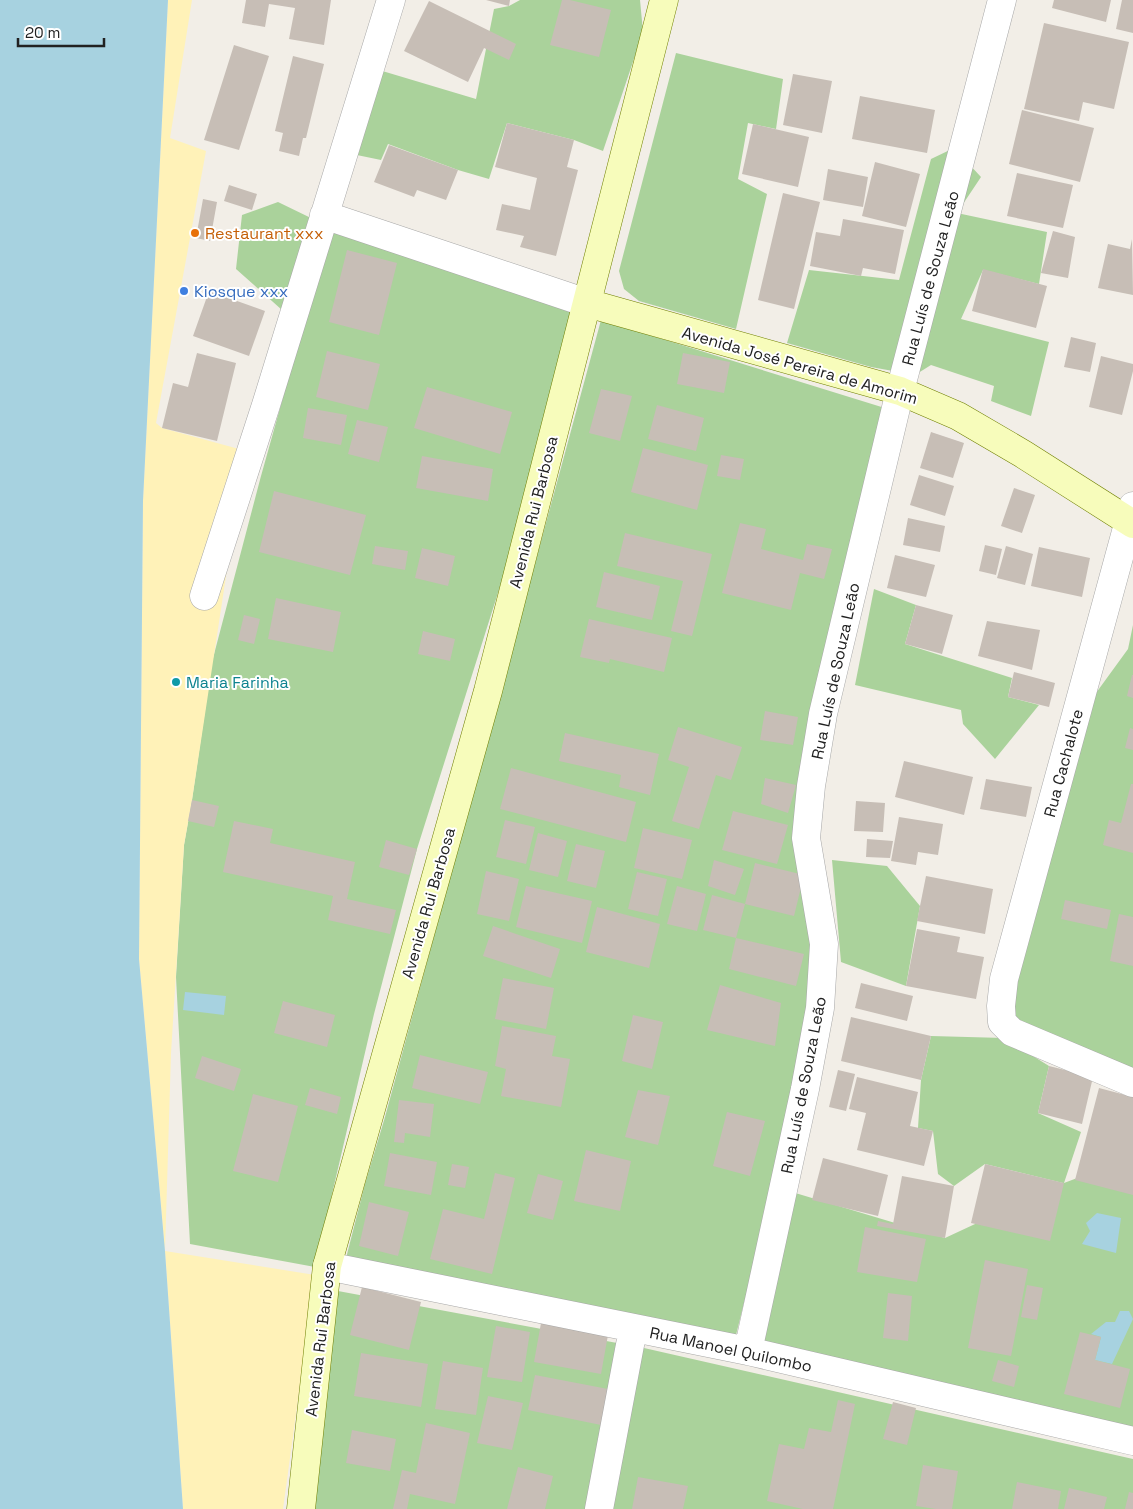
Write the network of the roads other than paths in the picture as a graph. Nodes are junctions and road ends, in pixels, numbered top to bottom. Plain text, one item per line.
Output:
1 (391, 0) edge
2 (664, 0) edge
3 (1002, 0) edge
4 (324, 214) junction
5 (587, 303) junction
6 (900, 391) junction
7 (1132, 517) edge
8 (204, 596) dead end
9 (1133, 1083) edge
10 (327, 1266) junction
11 (633, 1329) junction
12 (748, 1351) junction
13 (1133, 1441) edge
14 (301, 1509) edge
15 (599, 1509) edge

1 - 4 street
2 - 5 street, Avenida Rui Barbosa
3 - 6 street, Rua Luís de Souza Leão
4 - 5 street
4 - 8 street
5 - 6 street, Avenida José Pereira de Amorim
5 - 10 street, Avenida Rui Barbosa
6 - 7 street, Avenida José Pereira de Amorim
6 - 12 street, Rua Luís de Souza Leão
7 - 9 street, Rua Cachalote
10 - 11 street, Rua Manoel Quilombo
10 - 14 street, Avenida Rui Barbosa
11 - 12 street, Rua Manoel Quilombo
11 - 15 street
12 - 13 street, Rua Manoel Quilombo

